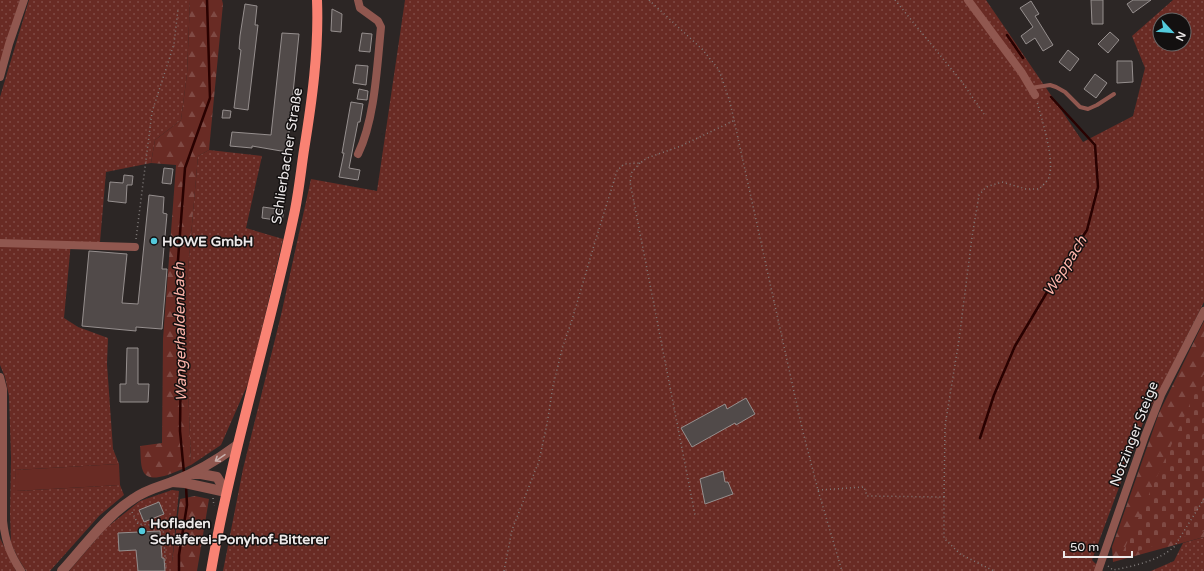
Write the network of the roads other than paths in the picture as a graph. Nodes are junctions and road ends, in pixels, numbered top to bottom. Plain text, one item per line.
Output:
1 (24, 0) edge
2 (317, 0) edge
3 (358, 0) edge
4 (968, 0) edge
5 (0, 77) edge
6 (1033, 91) joint
7 (1114, 94) dead end
8 (358, 154) dead end
9 (0, 243) edge
10 (135, 247) road end
11 (1204, 311) edge
12 (0, 377) edge
13 (236, 446) junction
14 (202, 471) junction
15 (172, 482) junction
16 (226, 492) junction
17 (22, 571) edge
18 (62, 571) edge
19 (210, 571) edge
20 (1098, 571) edge

1 - 5 street
2 - 13 main road, Schlierbacher Straße
3 - 8 street
4 - 6 street
6 - 7 lane
9 - 10 street
11 - 20 street, Notzinger Steige
12 - 17 street
13 -> 14 street
13 - 16 main road, Schlierbacher Straße
14 - 15 street
14 - 16 street
15 - 16 street
15 - 18 street
16 - 19 main road, Schlierbacher Straße

